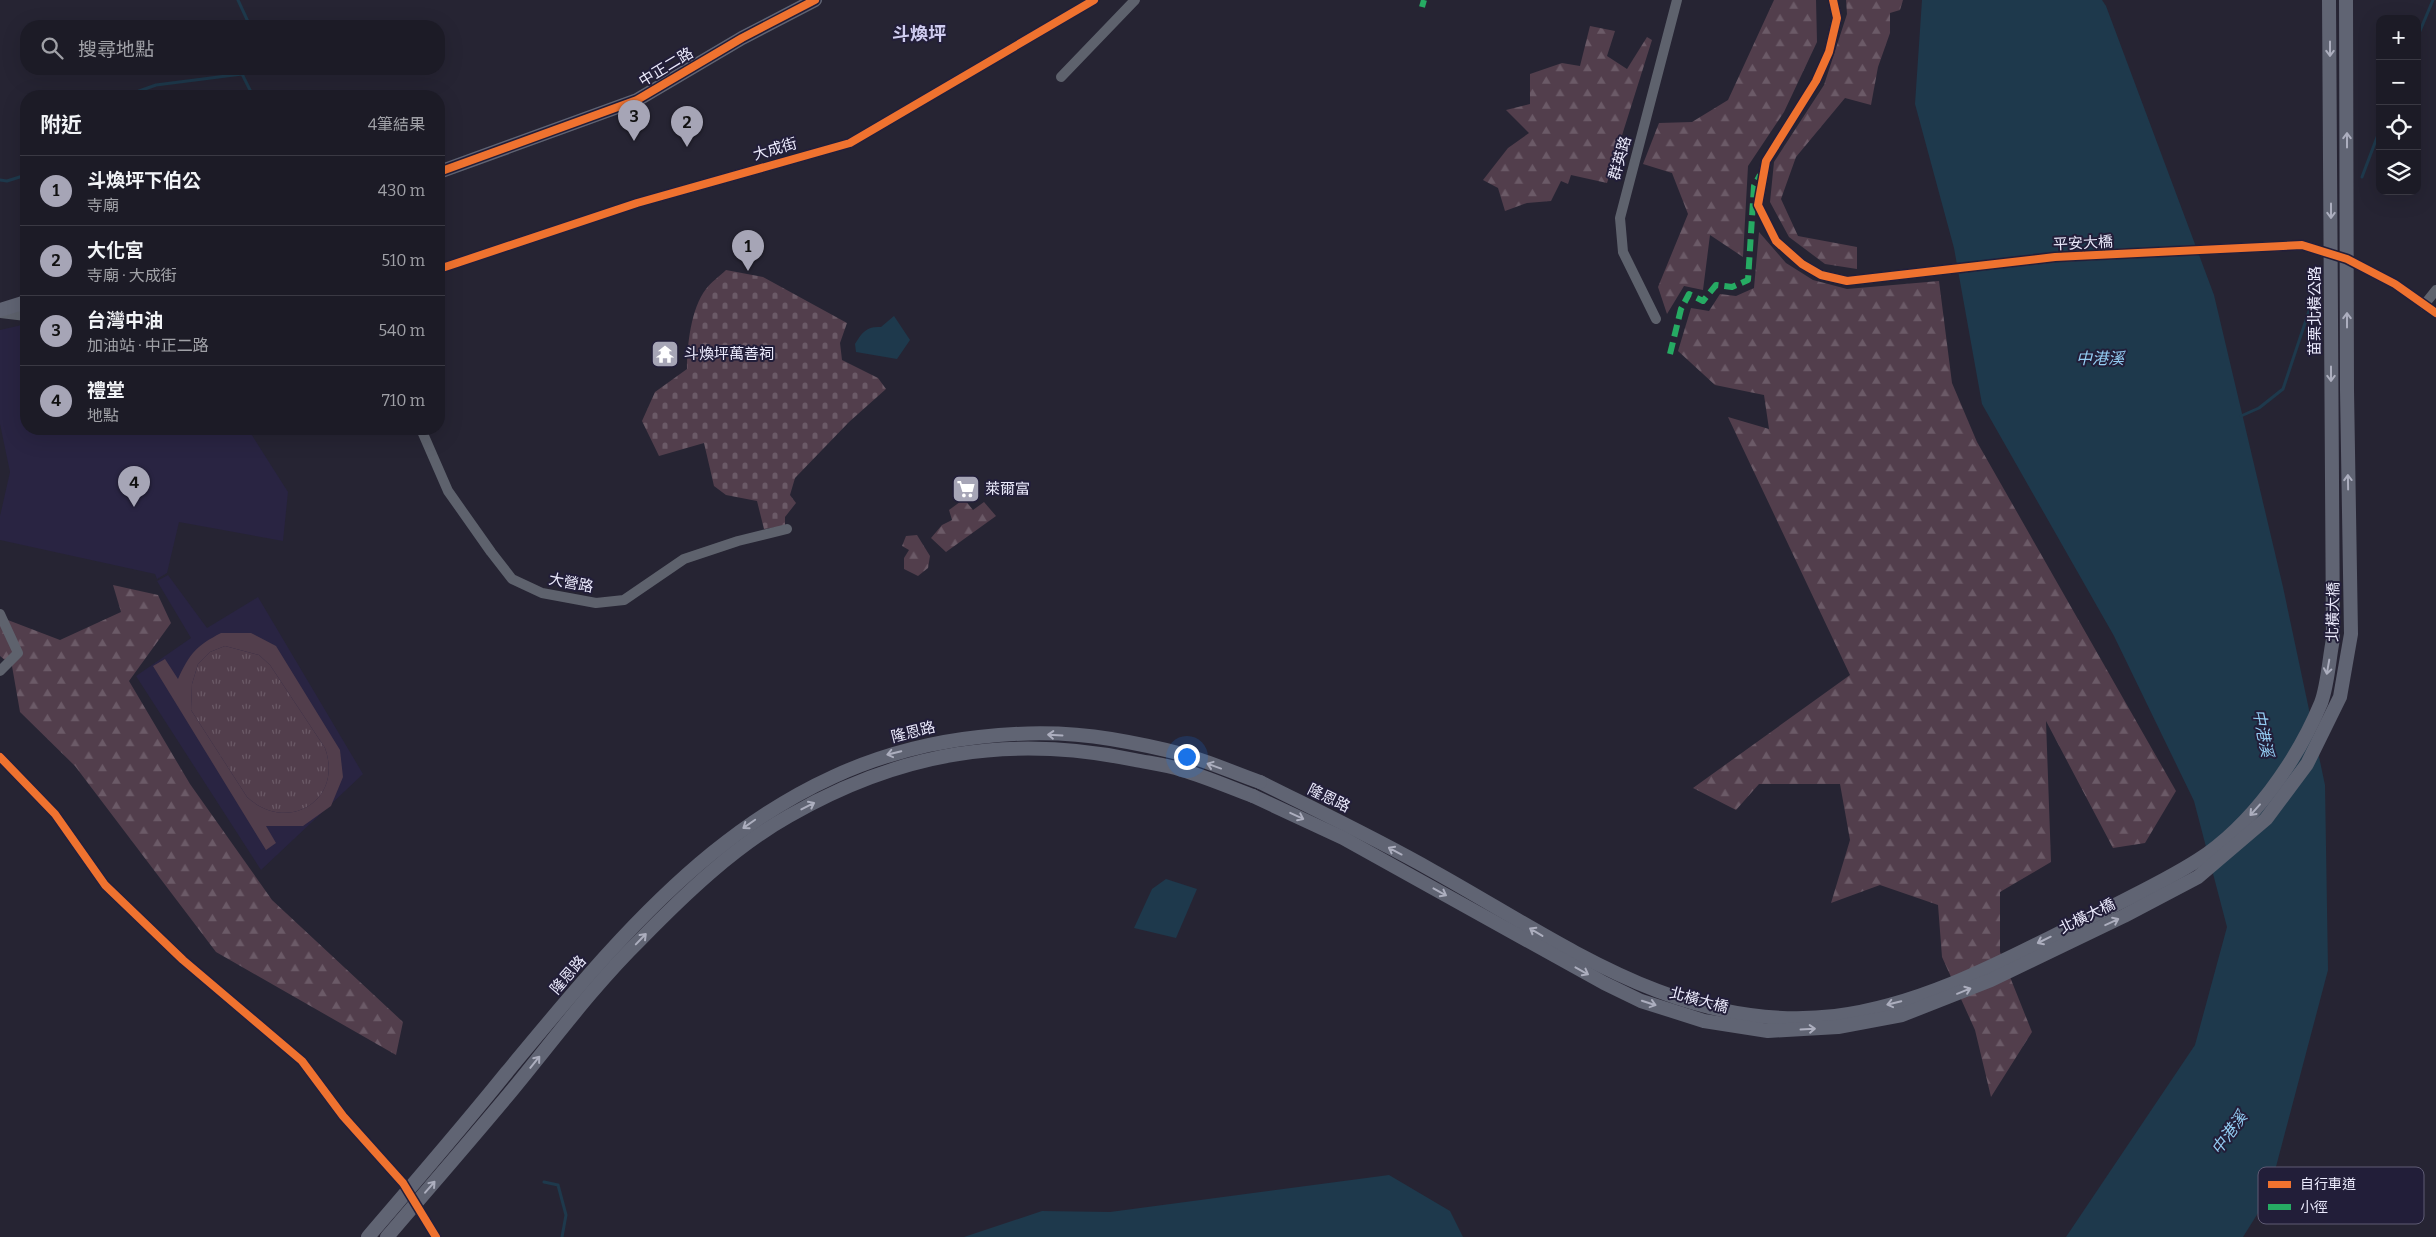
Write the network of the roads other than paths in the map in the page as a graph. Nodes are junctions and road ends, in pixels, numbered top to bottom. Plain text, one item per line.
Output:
1 (815, 0) edge
2 (1094, 0) edge
3 (1135, 0) edge
4 (1677, 0) edge
5 (1833, 0) edge
6 (2329, 0) edge
7 (2346, 0) edge
8 (1061, 77) dead end
9 (445, 170) edge
10 (2331, 252) junction
11 (2347, 259) junction
12 (445, 267) edge
13 (2436, 290) edge
14 (20, 304) edge
15 (2424, 305) junction
16 (0, 312) edge
17 (2436, 313) edge
18 (20, 315) edge
19 (1656, 319) dead end
20 (423, 435) edge
21 (787, 529) dead end
22 (2334, 531) joint
23 (0, 614) edge
24 (0, 671) edge
25 (0, 757) edge
26 (1607, 978) junction
27 (368, 1237) edge
28 (387, 1237) edge
29 (436, 1237) edge

1 - 9 main road, 中正二路
2 - 12 street, 大成街
3 - 8 street
4 - 19 street, 群英路
5 - 10 street, 平安大橋
6 -> 10 main road, 苗栗北橫公路
11 -> 7 main road
10 - 11 street, 平安大橋
10 -> 22 main road, 苗栗北橫公路
11 - 15 street, 平安大橋
26 -> 11 main road, 北橫大橋
13 - 15 street
14 - 16 main road
15 - 17 street, 平安大橋
16 - 18 street
20 - 21 street, 大營路
22 -> 26 main road, 北橫大橋
23 - 24 street
25 - 29 street
26 -> 27 main road, 隆恩路, bridge
28 -> 26 main road, 隆恩路, bridge

